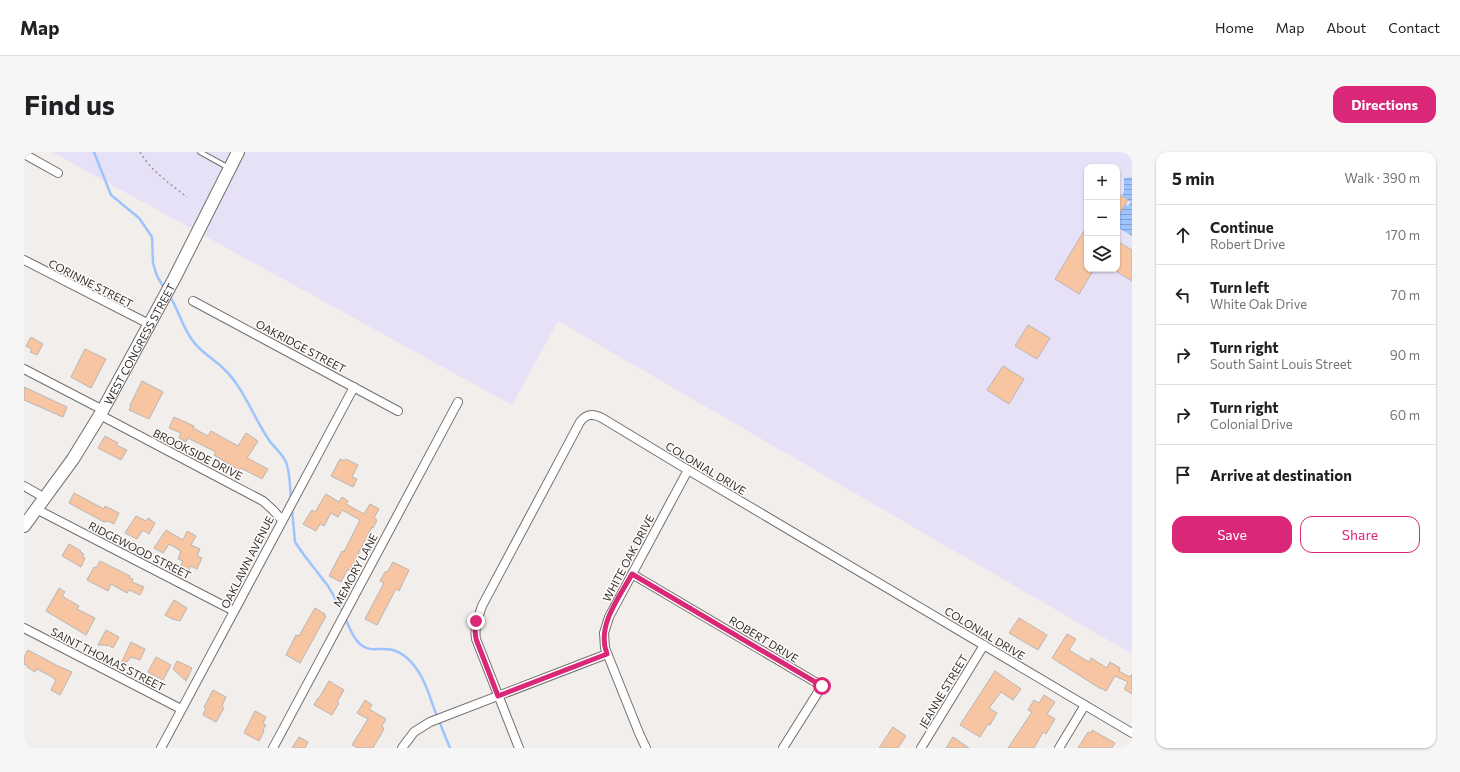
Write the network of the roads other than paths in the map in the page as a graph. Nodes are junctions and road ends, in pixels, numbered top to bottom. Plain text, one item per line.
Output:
1 (200, 152) edge
2 (238, 152) edge
3 (24, 154) edge
4 (230, 168) junction
5 (58, 173) dead end
6 (24, 260) edge
7 (193, 301) dead end
8 (149, 324) junction
9 (24, 368) edge
10 (354, 387) junction
11 (458, 402) dead end
12 (398, 411) dead end
13 (101, 412) junction
14 (688, 470) junction
15 (24, 486) edge
16 (45, 498) junction
17 (36, 509) junction
18 (282, 520) junction
19 (24, 526) edge
20 (632, 574) junction
21 (234, 611) junction
22 (24, 628) edge
23 (984, 645) junction
24 (607, 654) junction
25 (498, 696) junction
26 (1085, 705) junction
27 (181, 710) junction
28 (1132, 733) edge
29 (161, 748) edge
30 (272, 748) edge
31 (402, 748) edge
32 (519, 748) edge
33 (646, 748) edge
34 (783, 748) edge
35 (921, 748) edge
36 (1059, 748) edge

1 - 4 lane
2 - 4 main road, WEST CONGRESS STREET
3 - 5 street
4 - 8 main road, WEST CONGRESS STREET
6 - 8 street, CORINNE STREET
7 - 10 street, OAKRIDGE STREET
8 - 13 main road, WEST CONGRESS STREET
9 - 13 street, BROOKSIDE DRIVE
10 - 12 street, OAKRIDGE STREET
10 - 18 street, OAKLAWN AVENUE
11 - 30 street, MEMORY LANE
13 - 16 main road, WEST CONGRESS STREET
13 - 18 street, BROOKSIDE DRIVE
14 - 20 street, WHITE OAK DRIVE
14 - 23 street, COLONIAL DRIVE
14 - 25 street, COLONIAL DRIVE
15 - 16 street
16 - 17 main road, WEST CONGRESS STREET
17 - 19 main road, WEST CONGRESS STREET
17 - 21 street, RIDGEWOOD STREET
18 - 21 street, OAKLAWN AVENUE
20 - 24 street, WHITE OAK DRIVE
20 - 34 street, ROBERT DRIVE
21 - 27 street, OAKLAWN AVENUE
22 - 27 street, SAINT THOMAS STREET
23 - 26 street, COLONIAL DRIVE
23 - 35 street, JEANNE STREET
24 - 25 street
24 - 33 street, WHITE OAK DRIVE
25 - 31 street
25 - 32 street, COLONIAL DRIVE
26 - 28 street, COLONIAL DRIVE
26 - 36 street
27 - 29 street, OAKLAWN AVENUE

